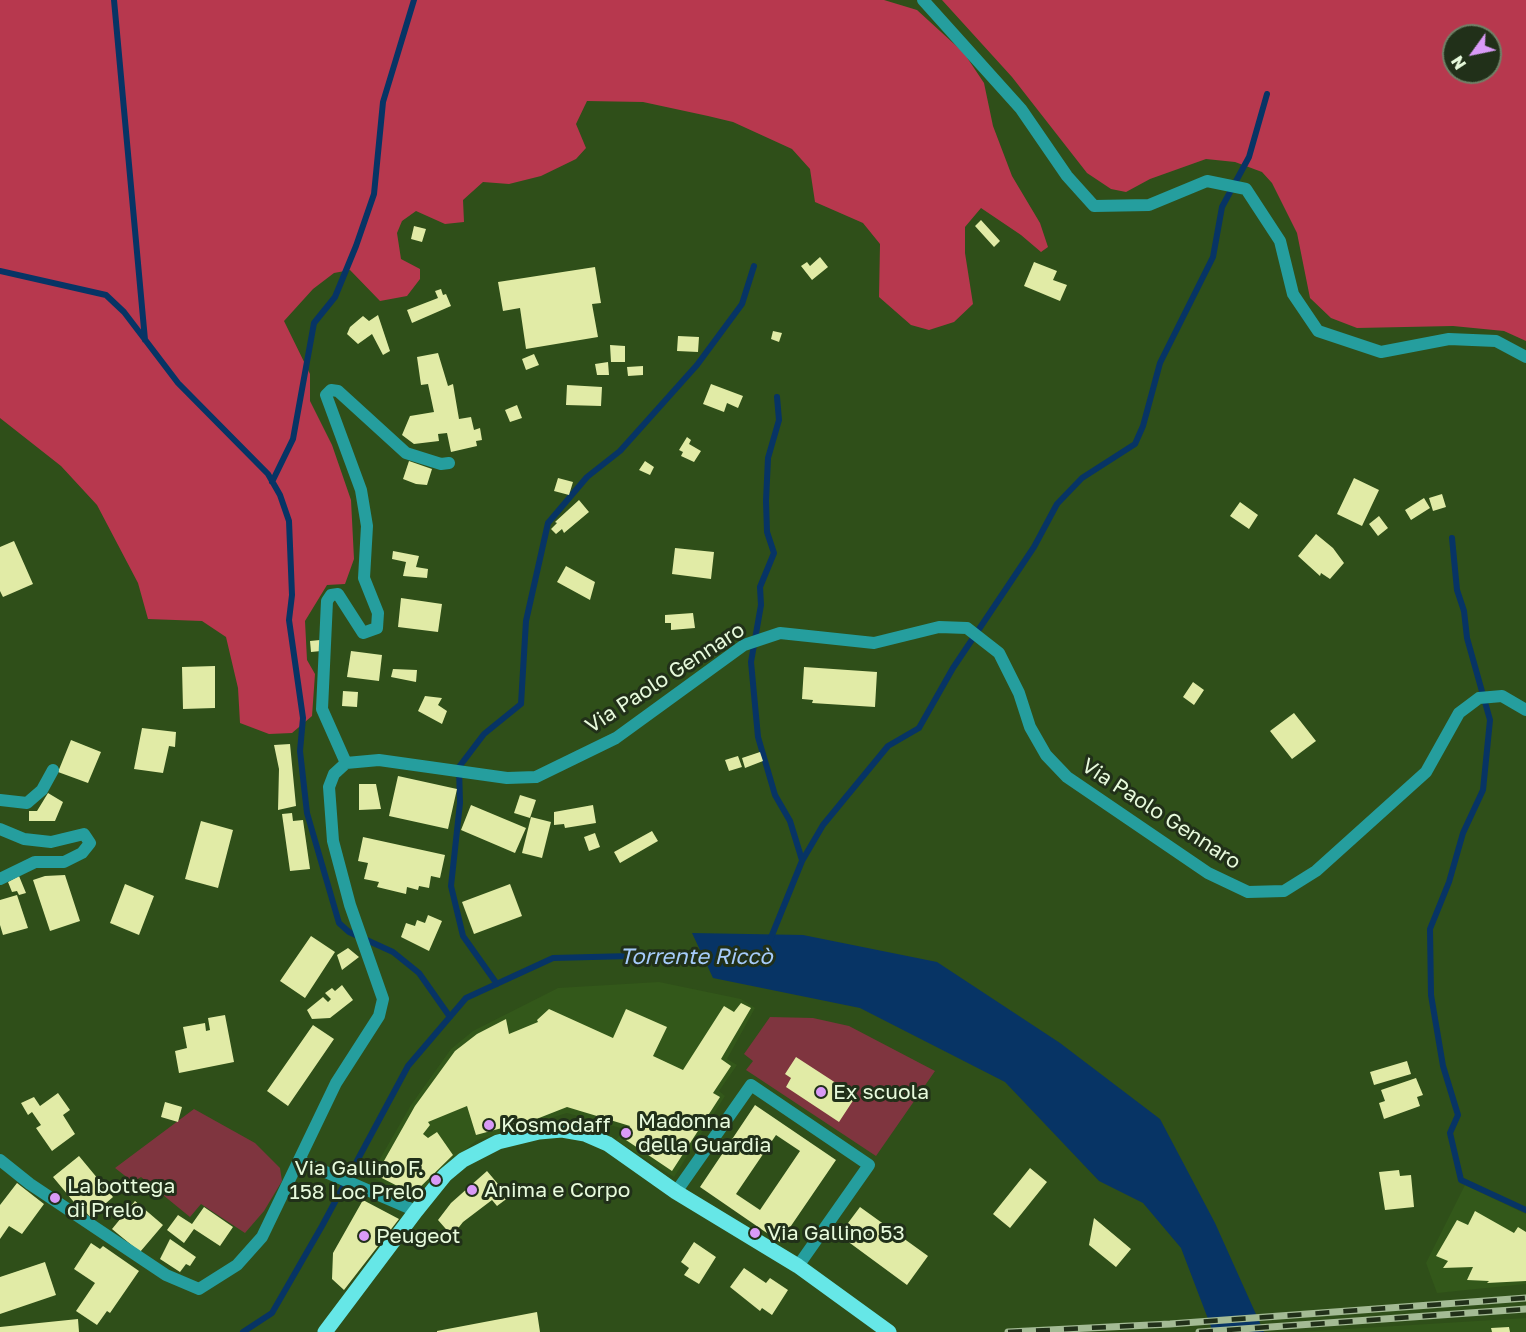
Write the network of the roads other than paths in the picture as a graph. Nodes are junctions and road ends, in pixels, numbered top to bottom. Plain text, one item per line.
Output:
1 (923, 0) edge
2 (1526, 357) edge
3 (449, 463) dead end
4 (1526, 710) edge
5 (346, 763) junction
6 (53, 770) dead end
7 (0, 800) edge
8 (0, 829) edge
9 (0, 879) edge
10 (0, 1160) edge
11 (305, 1163) junction
12 (676, 1192) junction
13 (416, 1211) junction
14 (798, 1266) junction
15 (325, 1332) edge
16 (888, 1332) edge

1 - 2 street
3 - 5 street
4 - 5 street, Via Paolo Gennaro
5 - 11 street
6 - 7 street
8 - 9 street
10 - 11 street
11 - 13 street
12 - 13 main road
12 - 14 main road
12 - 14 street
13 - 15 main road
14 - 16 main road

